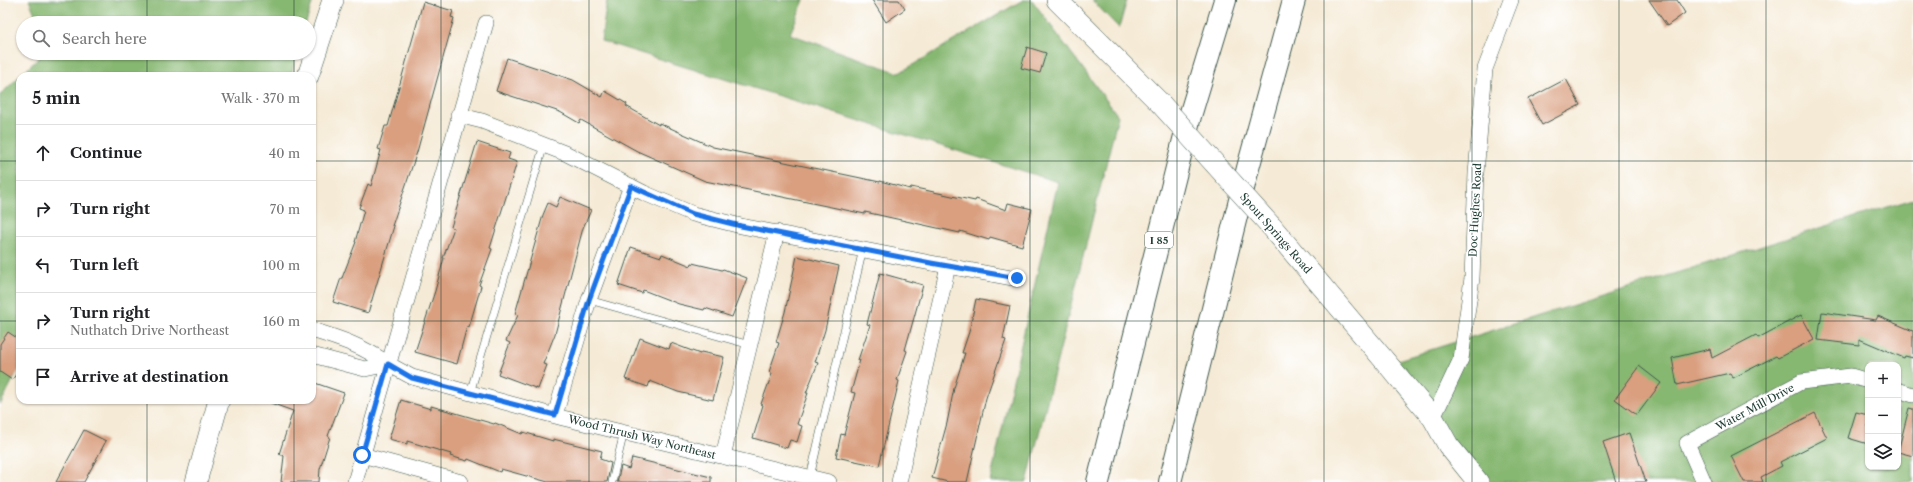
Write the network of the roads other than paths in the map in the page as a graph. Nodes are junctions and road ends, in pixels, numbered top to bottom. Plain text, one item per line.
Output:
1 (333, 0) edge
2 (1057, 0) edge
3 (1224, 0) edge
4 (1294, 0) edge
5 (1511, 0) edge
6 (486, 23) dead end
7 (316, 52) edge
8 (313, 60) edge
9 (309, 72) edge
10 (458, 115) junction
11 (544, 145) junction
12 (631, 186) junction
13 (777, 232) junction
14 (863, 249) junction
15 (948, 266) junction
16 (1017, 278) dead end
17 (589, 300) junction
18 (316, 331) edge
19 (750, 345) junction
20 (316, 356) edge
21 (388, 364) junction
22 (1865, 380) edge
23 (1901, 391) edge
24 (470, 393) junction
25 (1913, 395) edge
26 (218, 404) edge
27 (555, 415) junction
28 (1433, 418) junction
29 (624, 432) junction
30 (362, 455) junction
31 (723, 456) junction
32 (810, 477) junction
33 (196, 482) edge
34 (354, 482) edge
35 (461, 482) edge
36 (612, 482) edge
37 (829, 482) edge
38 (899, 482) edge
39 (1098, 482) edge
40 (1170, 482) edge
41 (1478, 482) edge
42 (1704, 482) edge

1 - 7 street
2 - 28 street, Spout Springs Road, bridge
3 - 39 highway, I 85
4 - 40 highway
5 - 28 street, Doc Hughes Road
6 - 10 street
8 - 9 street
10 - 11 street
10 - 21 street
11 - 12 street
11 - 24 lane
12 - 13 street
12 - 17 street
13 - 14 street
13 - 19 street
14 - 15 street
14 - 32 lane
15 - 16 street
15 - 38 street
17 - 19 lane
17 - 27 street
18 - 21 street, Wood Thrush Way Northeast
19 - 31 street
20 - 21 street
21 - 24 street, Wood Thrush Way Northeast
21 - 30 street
22 - 42 street, Water Mill Drive
23 - 25 street
24 - 27 street, Wood Thrush Way Northeast
26 - 33 street
27 - 29 street, Wood Thrush Way Northeast
28 - 41 street, Spout Springs Road
29 - 31 street, Wood Thrush Way Northeast
29 - 36 lane
30 - 34 street
30 - 35 street
31 - 32 street, Wood Thrush Way Northeast
32 - 37 street, Wood Thrush Way Northeast

